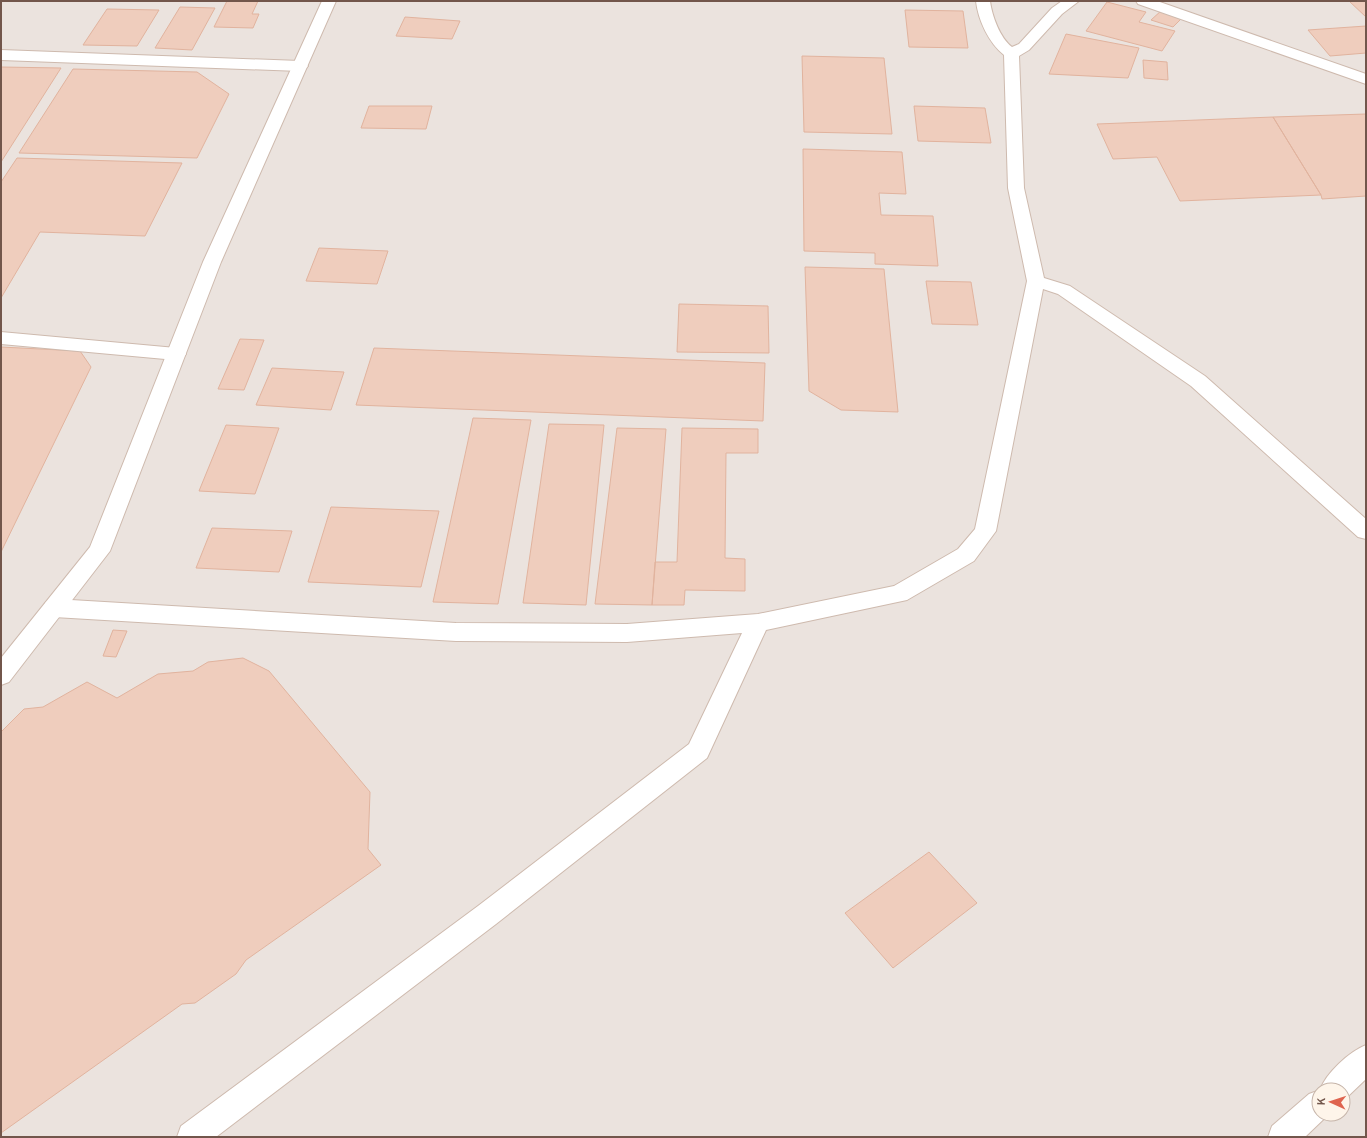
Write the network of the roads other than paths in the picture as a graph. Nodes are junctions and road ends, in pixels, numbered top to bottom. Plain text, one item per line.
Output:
1 (329, 1) edge
2 (983, 1) edge
3 (1072, 1) edge
4 (1143, 1) edge
5 (1011, 54) junction
6 (1, 55) edge
7 (300, 66) junction
8 (1366, 79) edge
9 (1036, 281) junction
10 (1, 338) edge
11 (176, 354) junction
12 (1366, 531) edge
13 (54, 608) junction
14 (758, 623) junction
15 (1, 675) edge
16 (1366, 1058) edge
17 (1342, 1082) edge
18 (1311, 1111) edge
19 (192, 1137) edge
20 (1283, 1137) edge

1 - 7 street
2 - 5 street
3 - 5 street
4 - 8 street
5 - 9 street
6 - 7 street
7 - 11 street
9 - 12 street
9 - 14 street
10 - 11 street
11 - 13 street
13 - 14 street
13 - 15 street
14 - 19 street
16 - 17 street
18 - 20 street

